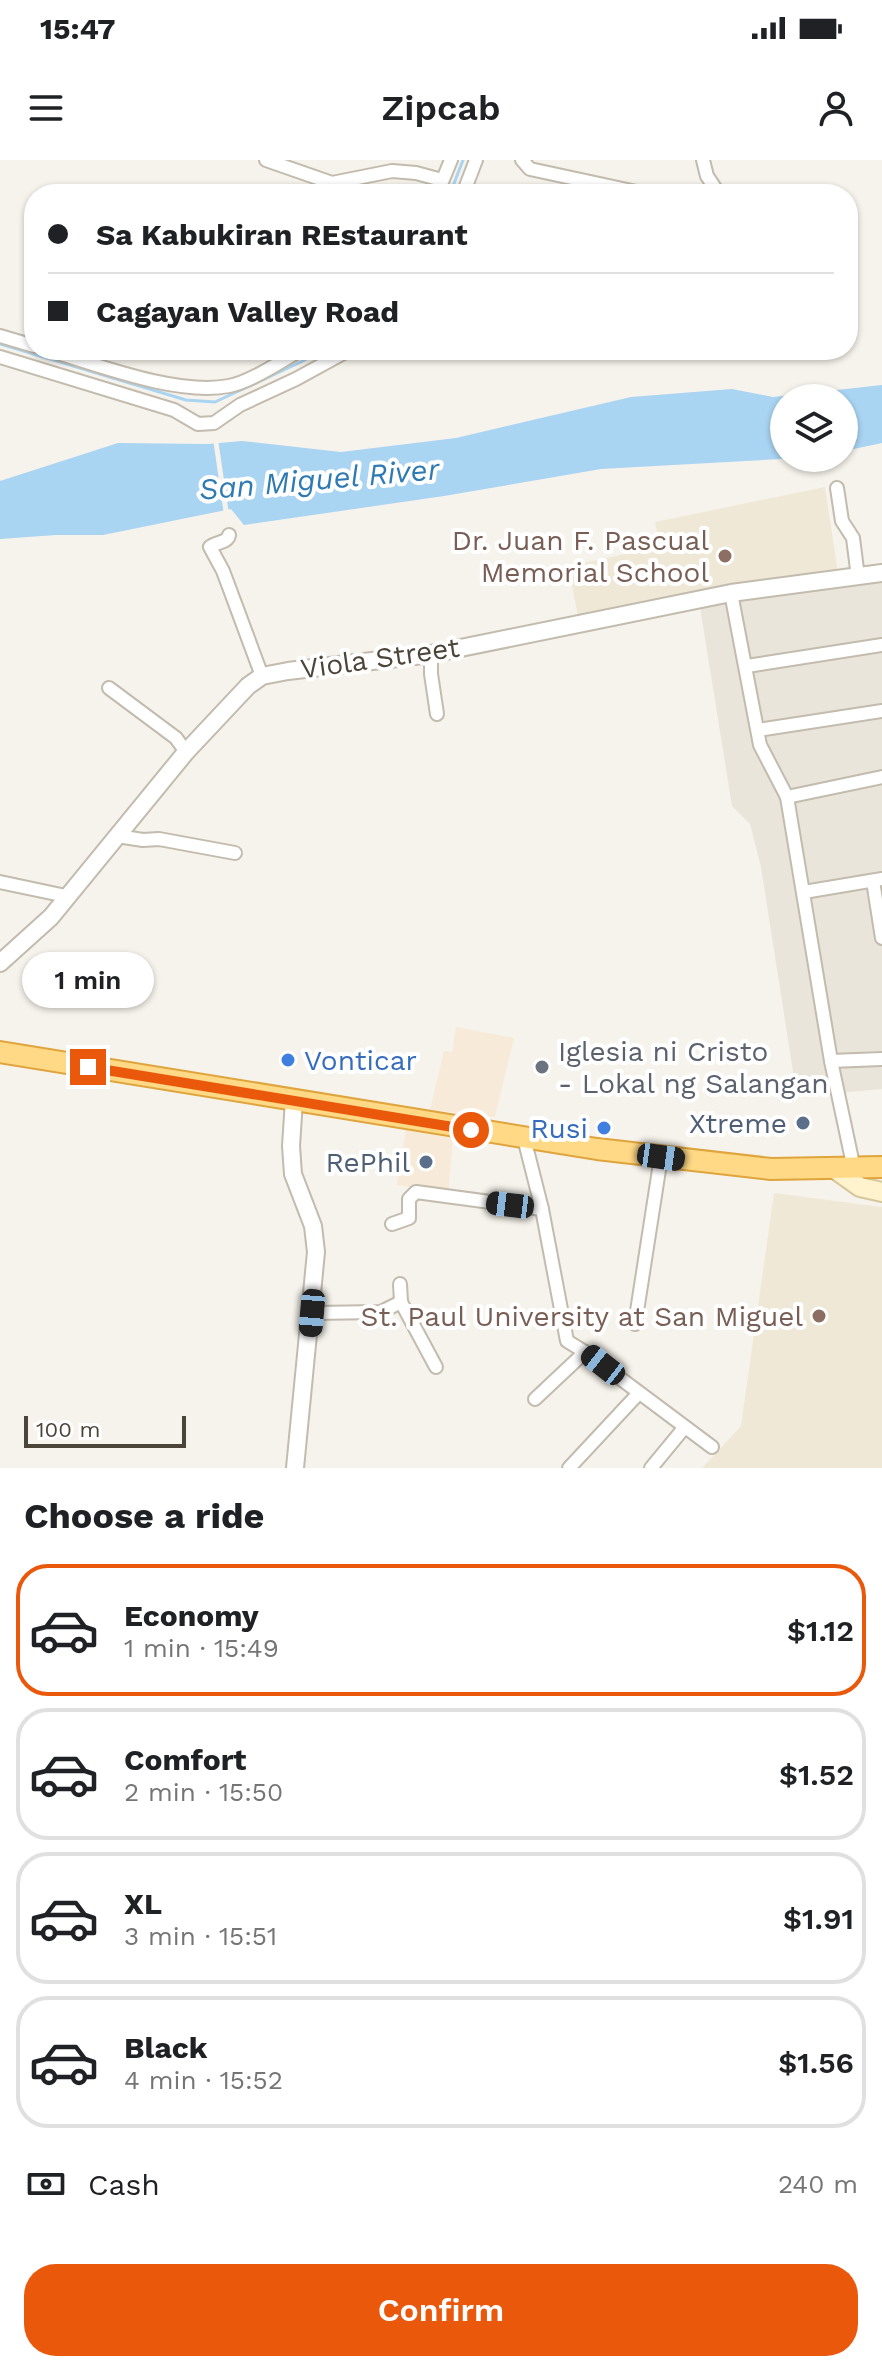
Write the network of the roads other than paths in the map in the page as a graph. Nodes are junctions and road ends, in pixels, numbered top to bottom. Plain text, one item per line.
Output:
1 (266, 160) edge
2 (451, 160) edge
3 (476, 160) edge
4 (522, 160) edge
5 (703, 160) edge
6 (442, 180) junction
7 (441, 184) edge
8 (467, 184) edge
9 (600, 184) edge
10 (712, 184) edge
11 (0, 336) edge
12 (24, 343) edge
13 (0, 357) edge
14 (82, 360) edge
15 (287, 360) edge
16 (331, 360) edge
17 (236, 395) junction
18 (837, 488) dead end
19 (229, 535) dead end
20 (882, 573) edge
21 (858, 577) junction
22 (731, 593) junction
23 (882, 645) edge
24 (431, 654) junction
25 (747, 666) junction
26 (262, 676) junction
27 (109, 688) dead end
28 (882, 711) edge
29 (437, 714) dead end
30 (758, 730) junction
31 (186, 752) junction
32 (882, 777) edge
33 (787, 797) junction
34 (117, 836) junction
35 (235, 853) dead end
36 (878, 880) edge
37 (0, 882) edge
38 (804, 892) junction
39 (66, 896) junction
40 (882, 938) edge
41 (0, 963) edge
42 (0, 1052) edge
43 (882, 1059) edge
44 (831, 1061) junction
45 (294, 1100) junction
46 (524, 1138) junction
47 (661, 1157) junction
48 (882, 1167) edge
49 (845, 1169) junction
50 (882, 1192) edge
51 (542, 1209) junction
52 (392, 1224) dead end
53 (400, 1284) dead end
54 (401, 1302) junction
55 (312, 1313) junction
56 (635, 1324) dead end
57 (585, 1352) junction
58 (436, 1367) dead end
59 (639, 1393) junction
60 (535, 1399) dead end
61 (684, 1428) junction
62 (712, 1447) dead end
63 (295, 1468) edge
64 (569, 1468) edge
65 (651, 1468) edge

1 - 6 street
2 - 6 street
3 - 8 street
4 - 9 street
5 - 10 street
6 - 7 street
11 - 12 street
13 - 17 street
14 - 17 street
15 - 17 street
16 - 17 street
18 - 21 street
19 - 26 street
20 - 21 street, Viola Street
21 - 22 street, Viola Street
22 - 24 street, Viola Street
22 - 25 street
23 - 25 street
24 - 26 street, Viola Street
24 - 29 street
25 - 30 street
26 - 31 street, Viola Street
27 - 31 street
28 - 30 street
30 - 33 street
31 - 34 street, Viola Street
32 - 33 street
33 - 38 street
34 - 35 street
34 - 39 street, Viola Street
36 - 38 street
36 - 40 street
37 - 39 street
38 - 44 street
39 - 41 street, Viola Street
42 - 45 highway
43 - 44 street
44 - 49 street
45 - 46 highway
45 - 55 street
46 - 47 highway
46 - 51 street
47 - 49 highway
47 - 56 street
48 - 49 highway
49 - 50 main road
51 - 52 street
51 - 57 street
53 - 54 street
54 - 55 street
54 - 58 street
55 - 63 street
57 - 59 street
57 - 60 street
59 - 61 street
59 - 64 street
61 - 62 street
61 - 65 street

